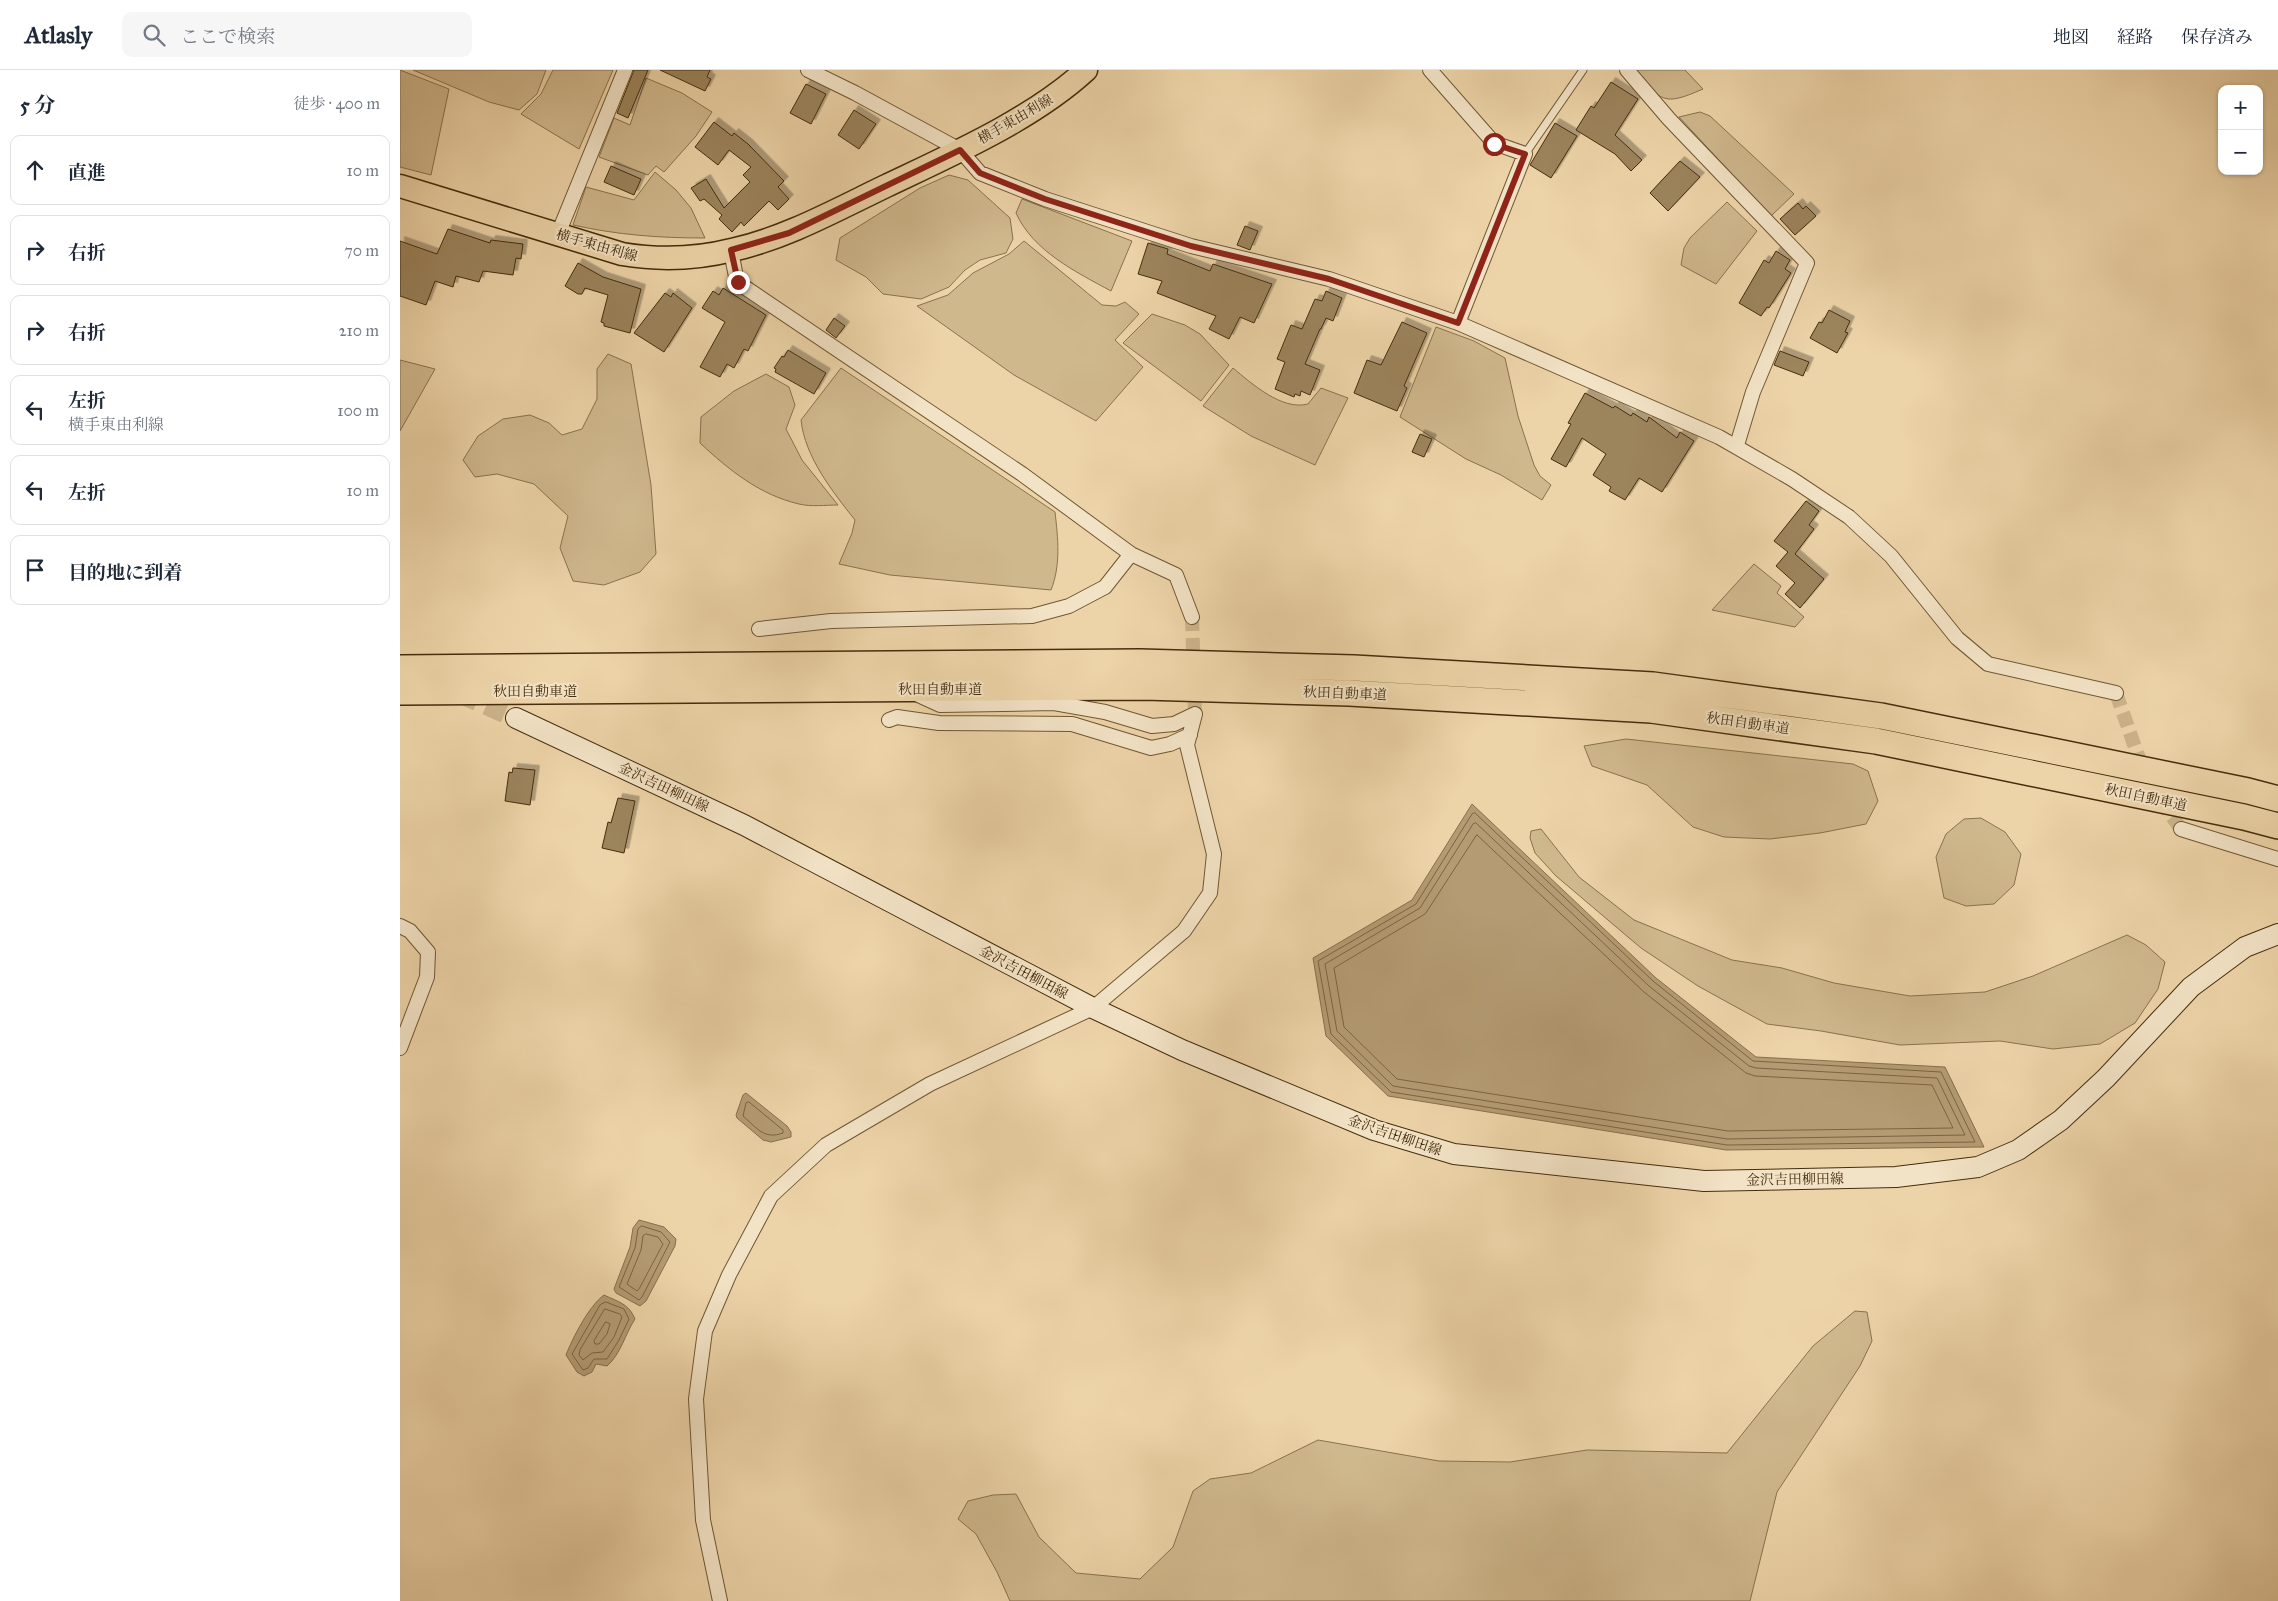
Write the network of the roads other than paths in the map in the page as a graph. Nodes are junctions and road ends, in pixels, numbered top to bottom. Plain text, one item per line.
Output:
1 (625, 70) edge
2 (808, 70) edge
3 (1086, 70) edge
4 (1430, 70) edge
5 (1583, 70) edge
6 (1627, 70) edge
7 (960, 150) junction
8 (1525, 154) junction
9 (400, 186) edge
10 (558, 234) junction
11 (731, 250) junction
12 (1458, 323) junction
13 (1737, 445) junction
14 (1131, 554) junction
15 (1192, 617) tunnel mouth
16 (759, 629) dead end
17 (400, 668) edge
18 (905, 689) junction
19 (400, 692) edge
20 (2116, 693) dead end
21 (516, 718) tunnel mouth
22 (889, 720) dead end
23 (1190, 735) junction
24 (2278, 799) edge
25 (2278, 826) edge
26 (2181, 829) tunnel mouth
27 (2278, 859) edge
28 (400, 926) edge
29 (2278, 934) edge
30 (1093, 1008) junction
31 (400, 1048) edge
32 (720, 1601) edge

1 - 10 street
2 - 7 street
3 - 7 main road, 横手東由利線
4 - 8 street
5 - 8 lane
6 - 13 street
7 - 11 main road, 横手東由利線
7 - 12 street
8 - 12 street
9 - 10 main road, 横手東由利線
10 - 11 main road, 横手東由利線
11 - 14 street
12 - 13 street
13 - 20 street
14 - 15 street
14 - 16 street
17 - 24 highway, 秋田自動車道
18 - 19 highway, 秋田自動車道
18 - 23 street
18 - 25 highway, 秋田自動車道
21 - 30 main road, 金沢吉田柳田線
22 - 23 street
23 - 30 street
26 - 27 street
28 - 31 street
29 - 30 main road, 金沢吉田柳田線
30 - 32 street

